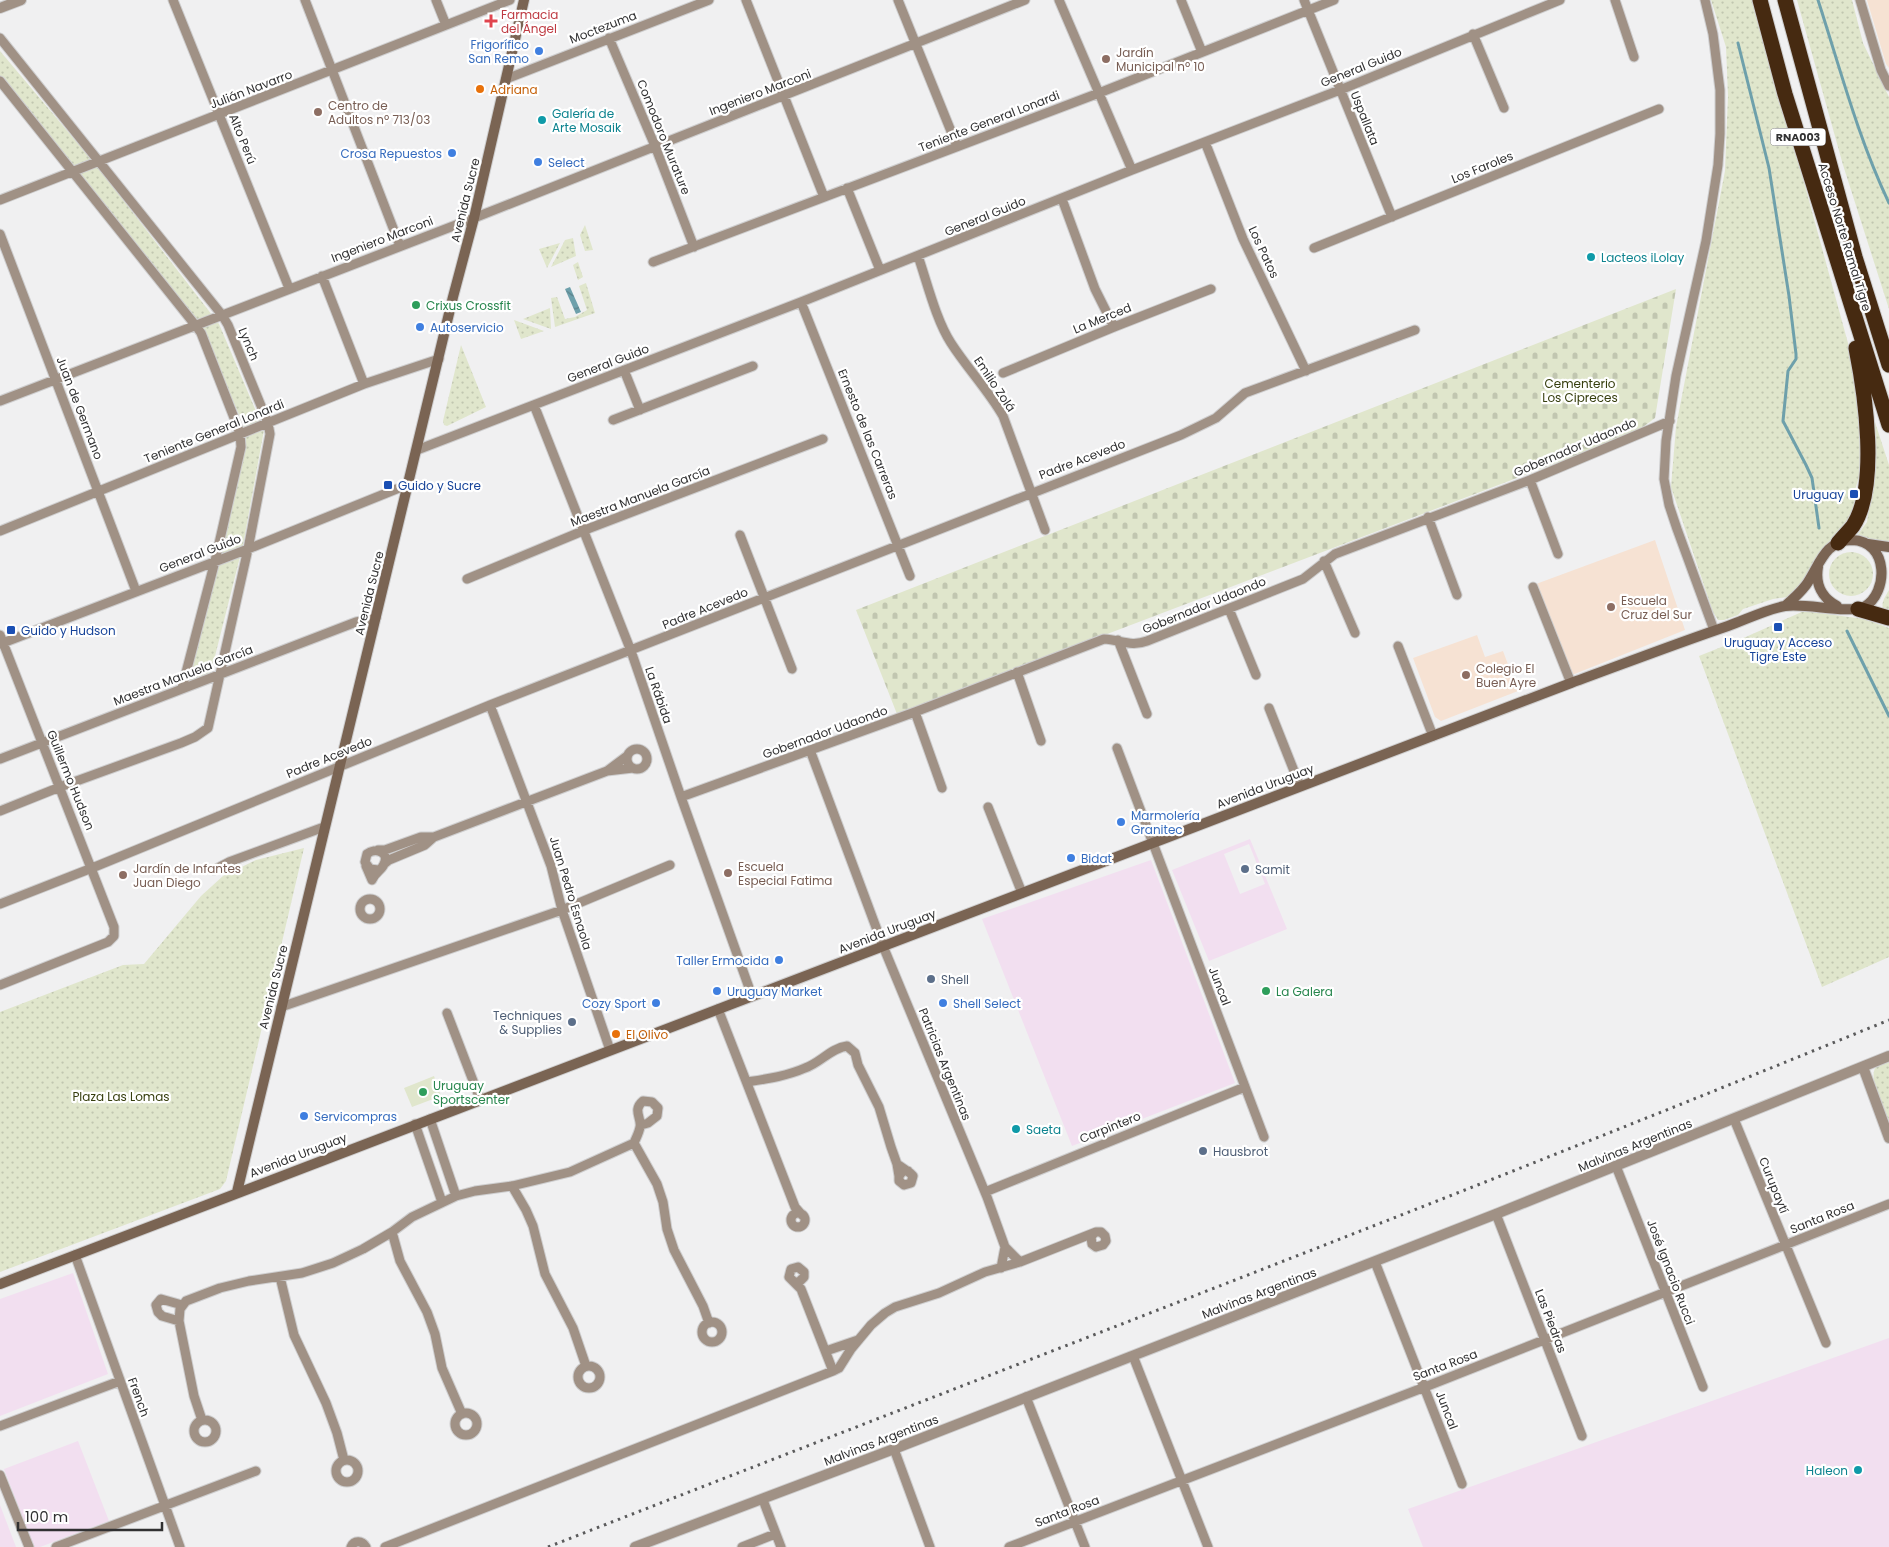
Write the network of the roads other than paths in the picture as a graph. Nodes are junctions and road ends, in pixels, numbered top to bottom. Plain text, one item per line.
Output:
1 (21, 0) edge
2 (173, 0) edge
3 (305, 0) edge
4 (436, 0) edge
5 (510, 0) edge
6 (524, 0) edge
7 (709, 0) edge
8 (746, 0) edge
9 (898, 0) edge
10 (1024, 0) edge
11 (1059, 0) edge
12 (1181, 0) edge
13 (1304, 0) edge
14 (1334, 0) edge
15 (1560, 0) edge
16 (1615, 0) edge
17 (1705, 0) edge
18 (1760, 0) edge
19 (1785, 0) edge
20 (1860, 0) edge
21 (0, 8) edge
22 (1308, 10) junction
23 (446, 25) junction
24 (1473, 34) junction
25 (0, 38) edge
26 (609, 38) junction
27 (914, 44) junction
28 (1202, 52) junction
29 (1634, 58) dead end
30 (332, 70) junction
31 (506, 79) junction
32 (0, 81) edge
33 (1889, 86) edge
34 (1340, 90) junction
35 (1099, 93) junction
36 (783, 97) junction
37 (1504, 108) dead end
38 (1659, 109) dead end
39 (219, 115) junction
40 (1205, 142) junction
41 (656, 146) junction
42 (957, 146) junction
43 (100, 162) junction
44 (1132, 170) junction
45 (73, 172) junction
46 (847, 188) junction
47 (824, 197) junction
48 (1062, 199) junction
49 (0, 200) edge
50 (1392, 217) junction
51 (474, 218) junction
52 (0, 234) edge
53 (400, 246) junction
54 (694, 247) junction
55 (1314, 248) dead end
56 (918, 256) junction
57 (1855, 257) junction
58 (653, 262) dead end
59 (880, 270) junction
60 (1840, 274) junction
61 (322, 276) junction
62 (289, 288) junction
63 (1211, 289) dead end
64 (801, 302) junction
65 (222, 315) junction
66 (196, 326) junction
67 (1114, 326) junction
68 (1415, 330) dead end
69 (1889, 341) edge
70 (438, 358) junction
71 (1889, 365) edge
72 (753, 366) dead end
73 (624, 370) junction
74 (1306, 370) junction
75 (1003, 373) dead end
76 (56, 380) junction
77 (364, 384) junction
78 (0, 402) edge
79 (534, 405) junction
80 (640, 410) junction
81 (613, 420) dead end
82 (1670, 421) junction
83 (268, 422) junction
84 (1889, 425) edge
85 (240, 434) junction
86 (822, 439) dead end
87 (417, 450) junction
88 (1530, 480) junction
89 (409, 484) junction
90 (98, 492) junction
91 (1032, 492) junction
92 (1428, 518) junction
93 (584, 530) junction
94 (1045, 530) dead end
95 (0, 531) edge
96 (740, 536) dead end
97 (1838, 543) junction
98 (1867, 544) junction
99 (899, 545) junction
100 (1889, 547) edge
101 (248, 549) junction
102 (1558, 554) dead end
103 (215, 561) junction
104 (1324, 562) junction
105 (1818, 566) junction
106 (910, 576) dead end
107 (1887, 577) edge
108 (467, 579) dead end
109 (1533, 587) dead end
110 (136, 591) junction
111 (1457, 595) dead end
112 (765, 598) junction
113 (1785, 606) junction
114 (1842, 608) junction
115 (1229, 609) junction
116 (1858, 609) junction
117 (376, 618) junction
118 (1889, 618) edge
119 (1714, 630) junction
120 (1355, 633) dead end
121 (1118, 640) junction
122 (1, 641) edge
123 (1398, 646) dead end
124 (631, 651) junction
125 (792, 669) dead end
126 (1017, 672) junction
127 (220, 674) junction
128 (1256, 675) dead end
129 (1571, 683) junction
130 (182, 688) junction
131 (490, 705) junction
132 (1269, 708) dead end
133 (915, 712) junction
134 (1147, 714) dead end
135 (1433, 736) junction
136 (1041, 741) dead end
137 (42, 742) junction
138 (1118, 748) dead end
139 (810, 750) junction
140 (627, 756) junction
141 (0, 758) edge
142 (340, 767) junction
143 (633, 768) junction
144 (607, 771) junction
145 (1300, 786) junction
146 (60, 787) junction
147 (942, 788) dead end
148 (680, 797) junction
149 (527, 802) junction
150 (988, 807) dead end
151 (0, 811) edge
152 (324, 827) junction
153 (434, 837) junction
154 (1152, 843) junction
155 (378, 850) junction
156 (670, 865) dead end
157 (366, 866) junction
158 (381, 867) junction
159 (92, 868) junction
160 (214, 870) dead end
161 (372, 885) junction
162 (1022, 892) junction
163 (365, 900) junction
164 (376, 901) junction
165 (0, 904) edge
166 (562, 910) junction
167 (883, 946) junction
168 (0, 985) edge
169 (752, 996) junction
170 (281, 1008) junction
171 (718, 1009) junction
172 (447, 1014) dead end
173 (610, 1050) junction
174 (1889, 1056) edge
175 (1863, 1067) junction
176 (747, 1082) junction
177 (1245, 1087) junction
178 (480, 1099) junction
179 (430, 1119) junction
180 (1734, 1119) junction
181 (415, 1124) junction
182 (641, 1125) dead end
183 (1264, 1137) dead end
184 (1889, 1138) edge
185 (634, 1143) junction
186 (897, 1164) junction
187 (1616, 1166) junction
188 (908, 1171) junction
189 (899, 1176) junction
190 (512, 1186) junction
191 (237, 1192) junction
192 (985, 1192) junction
193 (456, 1196) junction
194 (442, 1202) junction
195 (1889, 1204) edge
196 (797, 1212) dead end
197 (1496, 1214) junction
198 (392, 1232) junction
199 (1094, 1233) junction
200 (1080, 1239) junction
201 (1092, 1244) junction
202 (1786, 1244) junction
203 (1005, 1247) junction
204 (75, 1255) junction
205 (1020, 1262) junction
206 (1375, 1262) junction
207 (1001, 1268) junction
208 (280, 1277) junction
209 (798, 1281) dead end
210 (0, 1284) edge
211 (1666, 1292) junction
212 (182, 1305) junction
213 (179, 1321) junction
214 (709, 1322) dead end
215 (858, 1340) junction
216 (1545, 1340) junction
217 (1826, 1343) dead end
218 (826, 1351) junction
219 (1133, 1356) junction
220 (586, 1366) dead end
221 (834, 1371) junction
222 (120, 1381) junction
223 (1425, 1387) junction
224 (1703, 1387) dead end
225 (1026, 1397) junction
226 (462, 1414) dead end
227 (202, 1420) dead end
228 (0, 1426) edge
229 (1582, 1436) dead end
230 (894, 1449) junction
231 (344, 1460) dead end
232 (256, 1470) dead end
233 (0, 1475) edge
234 (1182, 1480) junction
235 (1462, 1484) dead end
236 (762, 1500) junction
237 (164, 1504) junction
238 (1075, 1522) junction
239 (776, 1534) junction
240 (29, 1547) edge
241 (56, 1547) edge
242 (180, 1547) edge
243 (350, 1547) edge
244 (366, 1547) edge
245 (385, 1547) edge
246 (635, 1547) edge
247 (742, 1547) edge
248 (781, 1547) edge
249 (930, 1547) edge
250 (1009, 1547) edge
251 (1085, 1547) edge
252 (1208, 1547) edge

1 - 21 street
2 - 39 street, Alto Perú
3 - 30 street
4 - 23 street
5 - 23 street, Julián Navarro
6 - 31 main road, Avenida Sucre
7 - 26 street, Moctezuma
8 - 36 street
9 - 27 street
10 - 27 street, Ingeniero Marconi
11 - 35 street
12 - 28 street
13 - 22 street, Uspallata
14 - 22 street, Teniente General Lonardi
15 - 24 street, General Guido
16 - 29 street
17 - 82 street
18 - 60 highway, Acceso Norte Ramal Tigre / RNA003
19 - 57 highway, Acceso Norte Ramal Tigre / RNA003
20 - 33 street
22 - 28 street, Teniente General Lonardi
22 - 34 street, Uspallata
23 - 30 street, Julián Navarro
24 - 34 street, General Guido
24 - 37 street
25 - 43 street, Lynch
26 - 31 street, Moctezuma
26 - 41 street, Comodoro Murature
27 - 36 street, Ingeniero Marconi
27 - 42 street
28 - 35 street, Teniente General Lonardi
30 - 39 street, Julián Navarro
30 - 53 street
31 - 51 main road, Avenida Sucre
32 - 45 street
34 - 40 street, General Guido
34 - 50 street, Uspallata
35 - 42 street, Teniente General Lonardi
35 - 44 street
36 - 41 street, Ingeniero Marconi
36 - 47 street
38 - 50 street, Los Faroles
39 - 43 street, Julián Navarro
39 - 62 street, Alto Perú
40 - 44 street, General Guido
40 - 74 street, Los Patos
41 - 51 street, Ingeniero Marconi
41 - 54 street, Comodoro Murature
42 - 46 street, Teniente General Lonardi
43 - 45 street, Julián Navarro
43 - 65 street, Lynch
44 - 48 street, General Guido
45 - 49 street, Julián Navarro
45 - 66 street
46 - 47 street, Teniente General Lonardi
46 - 59 street
47 - 54 street, Teniente General Lonardi
48 - 56 street, General Guido
48 - 67 street
50 - 55 street, Los Faroles
51 - 53 street, Ingeniero Marconi
51 - 70 main road, Avenida Sucre
52 - 76 street, Juan de Germano
53 - 61 street, Ingeniero Marconi
54 - 58 street, Teniente General Lonardi
56 - 59 street, General Guido
56 - 91 street, Emilio Zolá
57 - 69 highway
57 - 71 highway, Acceso Norte Ramal Tigre / RNA003
59 - 64 street, General Guido
60 - 84 highway, Acceso Norte Ramal Tigre / RNA003
60 - 97 highway
61 - 62 street, Ingeniero Marconi
61 - 77 street
62 - 65 street, Ingeniero Marconi
63 - 67 street, La Merced
64 - 73 street, General Guido
64 - 99 street, Ernesto de las Carreras
65 - 66 street, Ingeniero Marconi
65 - 83 street, Lynch
66 - 76 street, Ingeniero Marconi
66 - 85 street
67 - 75 street, La Merced
68 - 74 street, Padre Acevedo
70 - 77 street, Teniente General Lonardi
70 - 87 main road, Avenida Sucre
72 - 80 street
73 - 79 street, General Guido
73 - 80 street
74 - 91 street, Padre Acevedo
76 - 78 street, Ingeniero Marconi
76 - 90 street, Juan de Germano
77 - 83 street, Teniente General Lonardi
79 - 87 street, General Guido
79 - 93 street, La Rábida
80 - 81 street
82 - 88 street, Gobernador Udaondo
82 - 119 street
83 - 85 street, Teniente General Lonardi
83 - 101 street, Lynch
85 - 90 street, Teniente General Lonardi
85 - 103 street
86 - 93 street, Maestra Manuela García
87 - 89 main road, Avenida Sucre
88 - 92 street, Gobernador Udaondo
88 - 102 street
89 - 101 street, General Guido
89 - 117 main road, Avenida Sucre
90 - 95 street, Teniente General Lonardi
90 - 110 street, Juan de Germano
91 - 94 street, Emilio Zolá
91 - 99 street, Padre Acevedo
92 - 104 street, Gobernador Udaondo
92 - 111 street
93 - 108 street, Maestra Manuela García
93 - 124 street, La Rábida
96 - 112 street
97 - 98 main road
97 - 105 main road, Avenida Uruguay
98 - 100 main road
98 - 107 main road
99 - 106 street, Ernesto de las Carreras
99 - 112 street, Padre Acevedo
101 - 103 street, General Guido
101 - 127 street, Lynch
103 - 110 street, General Guido
103 - 130 street
104 - 115 street, Gobernador Udaondo
104 - 120 street
105 - 113 main road, Avenida Uruguay
105 - 114 main road
107 - 116 main road
109 - 129 street
110 - 122 street, General Guido
112 - 124 street, Padre Acevedo
112 - 125 street
113 - 114 main road, Avenida Uruguay
113 - 119 main road, Avenida Uruguay
114 - 116 main road, Avenida Uruguay
115 - 121 street, Gobernador Udaondo
115 - 128 street
116 - 118 highway
117 - 127 street, Maestra Manuela García
117 - 142 main road, Avenida Sucre
119 - 129 main road, Avenida Uruguay
121 - 126 street, Gobernador Udaondo
121 - 134 street
122 - 137 street, Guillermo Hudson
123 - 135 street
124 - 131 street, Padre Acevedo
124 - 148 street, La Rábida
126 - 133 street, Gobernador Udaondo
126 - 136 street
127 - 130 street, Maestra Manuela García
127 - 146 street, Lynch
129 - 135 main road, Avenida Uruguay
130 - 137 street, Maestra Manuela García
131 - 142 street, Padre Acevedo
131 - 149 street, Juan Pedro Esnaola
132 - 145 street
133 - 139 street, Gobernador Udaondo
133 - 147 street
135 - 145 main road, Avenida Uruguay
137 - 141 street, Maestra Manuela García
137 - 146 street, Guillermo Hudson
138 - 154 street
139 - 148 street, Gobernador Udaondo
139 - 167 street
140 - 143 street
140 - 143 street
140 - 144 street
142 - 152 main road, Avenida Sucre
142 - 159 street, Padre Acevedo
143 - 144 street
144 - 149 street
145 - 154 main road, Avenida Uruguay
146 - 151 street
146 - 159 street, Guillermo Hudson
148 - 169 street, La Rábida
149 - 153 street
149 - 166 street, Juan Pedro Esnaola
150 - 162 street
152 - 160 street
152 - 170 main road, Avenida Sucre
153 - 155 street
153 - 158 street
154 - 162 main road, Avenida Uruguay
154 - 177 street, Juncal
155 - 157 street
155 - 158 street
156 - 166 street
157 - 158 street
157 - 161 street
158 - 161 street
159 - 165 street, Padre Acevedo
159 - 168 street, Guillermo Hudson
161 - 163 street
161 - 164 street
162 - 167 main road, Avenida Uruguay
163 - 164 street
163 - 164 street
166 - 170 street
166 - 173 street, Juan Pedro Esnaola
167 - 169 main road, Avenida Uruguay
167 - 192 street, Patricias Argentinas
169 - 171 main road, Avenida Uruguay
170 - 191 main road, Avenida Sucre
171 - 173 main road, Avenida Uruguay
171 - 176 street
172 - 178 street
173 - 178 main road, Avenida Uruguay
174 - 175 street, Malvinas Argentinas
175 - 180 street, Malvinas Argentinas
175 - 184 street
176 - 186 street
176 - 196 street
177 - 183 street, Juncal
177 - 192 street, Carpintero
178 - 179 main road, Avenida Uruguay
179 - 181 main road, Avenida Uruguay
179 - 193 street
180 - 187 street, Malvinas Argentinas
180 - 202 street, Curupaytí
181 - 191 main road, Avenida Uruguay
181 - 194 street
182 - 185 street
185 - 190 street
185 - 214 street
186 - 188 street
186 - 189 street
187 - 197 street, Malvinas Argentinas
187 - 211 street, José Ignacio Rucci
188 - 189 street
188 - 189 street
190 - 193 street
190 - 220 street
191 - 204 main road, Avenida Uruguay
192 - 203 street, Patricias Argentinas
193 - 194 street
194 - 198 street
195 - 202 street, Santa Rosa
197 - 206 street, Malvinas Argentinas
197 - 216 street, Las Piedras
198 - 208 street
198 - 226 street
199 - 200 street
199 - 201 street
199 - 201 street
200 - 201 street
200 - 205 street
202 - 211 street, Santa Rosa
202 - 217 street, Curupaytí
203 - 205 street
203 - 207 street
204 - 210 main road, Avenida Uruguay
204 - 222 street, French
205 - 207 street
206 - 219 street, Malvinas Argentinas
206 - 223 street, Juncal
207 - 215 street
208 - 212 street
208 - 231 street
209 - 218 street
211 - 216 street, Santa Rosa
211 - 224 street, José Ignacio Rucci
212 - 213 street
212 - 213 street
213 - 227 street
215 - 218 street
215 - 221 street
216 - 223 street, Santa Rosa
216 - 229 street, Las Piedras
218 - 221 street
219 - 225 street, Malvinas Argentinas
219 - 234 street
221 - 245 street
222 - 228 street
222 - 237 street, French
223 - 234 street, Santa Rosa
223 - 235 street, Juncal
225 - 230 street, Malvinas Argentinas
225 - 238 street
230 - 236 street, Malvinas Argentinas
230 - 249 street
232 - 237 street
233 - 240 street
234 - 238 street, Santa Rosa
234 - 252 street
236 - 239 street
236 - 246 street, Malvinas Argentinas
237 - 241 street
237 - 242 street, French
238 - 250 street, Santa Rosa
238 - 251 street
239 - 247 street
239 - 248 street
243 - 244 street

